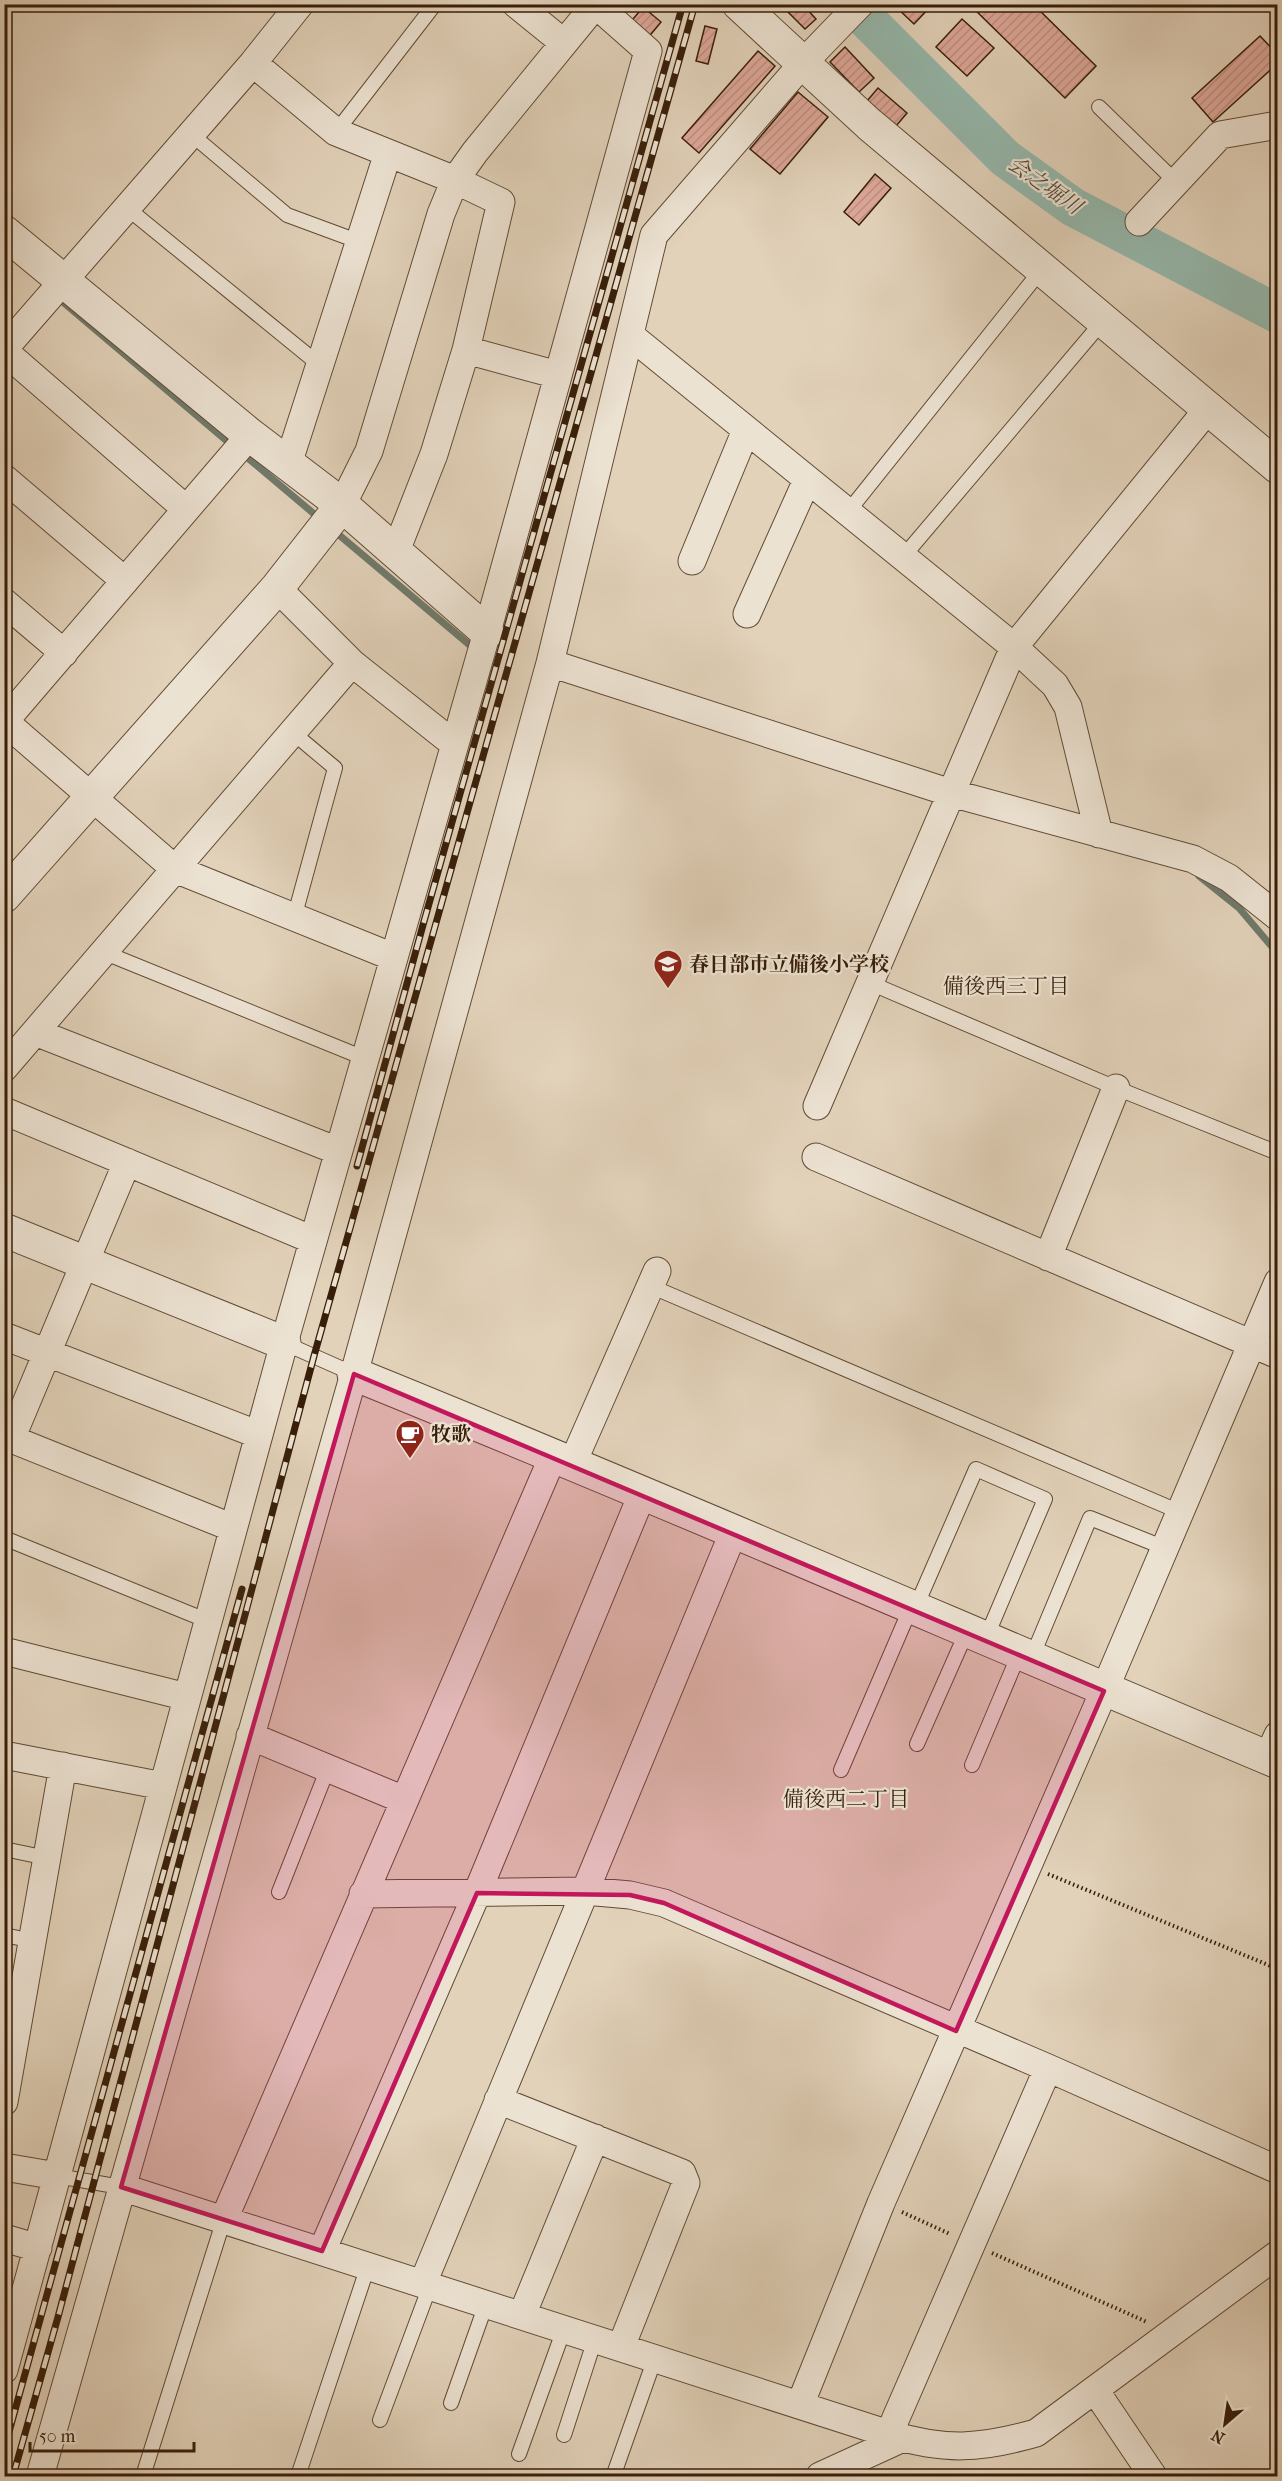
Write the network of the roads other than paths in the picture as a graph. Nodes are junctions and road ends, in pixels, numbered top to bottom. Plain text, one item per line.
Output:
1 (300, 4) edge
2 (435, 4) edge
3 (516, 4) edge
4 (739, 4) edge
5 (596, 5) edge
6 (851, 13) edge
7 (564, 44) junction
8 (804, 62) junction
9 (253, 63) junction
10 (1099, 107) dead end
11 (1278, 125) edge
12 (336, 132) junction
13 (191, 134) junction
14 (388, 153) junction
15 (455, 180) junction
16 (1176, 182) junction
17 (127, 208) junction
18 (1139, 222) dead end
19 (4, 232) edge
20 (360, 242) junction
21 (1042, 269) junction
22 (64, 281) junction
23 (1103, 320) junction
24 (631, 336) junction
25 (4, 350) edge
26 (466, 350) junction
27 (321, 366) junction
28 (558, 375) junction
29 (1208, 409) junction
30 (746, 430) junction
31 (250, 435) junction
32 (288, 464) junction
33 (1278, 467) edge
34 (4, 478) edge
35 (807, 480) junction
36 (342, 505) junction
37 (186, 509) junction
38 (847, 513) junction
39 (396, 551) junction
40 (903, 557) junction
41 (692, 561) dead end
42 (126, 581) junction
43 (277, 588) junction
44 (4, 602) edge
45 (747, 614) dead end
46 (487, 632) junction
47 (1014, 647) junction
48 (64, 653) junction
49 (352, 663) junction
50 (550, 663) junction
51 (5, 721) edge
52 (292, 732) junction
53 (454, 744) junction
54 (951, 794) junction
55 (93, 798) junction
56 (1099, 834) junction
57 (175, 869) junction
58 (4, 896) edge
59 (1278, 917) edge
60 (294, 918) junction
61 (104, 952) junction
62 (393, 957) junction
63 (870, 983) junction
64 (35, 1032) junction
65 (364, 1058) junction
66 (4, 1068) edge
67 (1116, 1088) junction
68 (817, 1106) dead end
69 (4, 1111) edge
70 (338, 1151) junction
71 (1278, 1153) edge
72 (816, 1157) dead end
73 (127, 1162) junction
74 (4, 1230) edge
75 (313, 1240) junction
76 (1047, 1257) junction
77 (87, 1263) junction
78 (654, 1279) joint
79 (1278, 1282) edge
80 (4, 1336) edge
81 (284, 1343) junction
82 (1251, 1345) junction
83 (48, 1353) junction
84 (1278, 1355) edge
85 (354, 1374) junction
86 (259, 1435) junction
87 (8, 1438) edge
88 (563, 1458) junction
89 (643, 1492) junction
90 (1180, 1512) junction
91 (233, 1528) junction
92 (735, 1531) junction
93 (4, 1538) edge
94 (1165, 1548) junction
95 (913, 1608) junction
96 (208, 1621) junction
97 (976, 1635) junction
98 (4, 1652) edge
99 (1025, 1657) junction
100 (1104, 1691) junction
101 (187, 1697) junction
102 (250, 1736) junction
103 (917, 1744) dead end
104 (1274, 1752) edge
105 (4, 1755) edge
106 (972, 1765) dead end
107 (63, 1766) junction
108 (328, 1768) junction
109 (841, 1770) dead end
110 (163, 1786) junction
111 (404, 1800) junction
112 (4, 1849) edge
113 (47, 1858) junction
114 (585, 1891) junction
115 (279, 1892) dead end
116 (477, 1893) junction
117 (363, 1894) junction
118 (4, 1935) edge
119 (33, 1941) junction
120 (12, 2021) edge
121 (957, 2031) junction
122 (1048, 2068) junction
123 (498, 2100) junction
124 (4, 2103) edge
125 (595, 2138) junction
126 (4, 2167) edge
127 (1278, 2170) edge
128 (57, 2176) junction
129 (121, 2187) junction
130 (224, 2219) junction
131 (4, 2238) edge
132 (38, 2248) junction
133 (322, 2251) junction
134 (1278, 2254) edge
135 (368, 2266) junction
136 (426, 2284) junction
137 (486, 2304) junction
138 (522, 2315) junction
139 (564, 2329) junction
140 (595, 2338) junction
141 (621, 2347) junction
142 (655, 2358) junction
143 (4, 2370) edge
144 (1095, 2390) junction
145 (451, 2403) dead end
146 (800, 2405) junction
147 (380, 2421) dead end
148 (564, 2435) dead end
149 (896, 2436) junction
150 (519, 2454) dead end
151 (849, 2470) edge
152 (614, 2474) dead end
153 (40, 2476) edge
154 (143, 2476) edge
155 (298, 2476) edge
156 (820, 2476) edge
157 (1153, 2476) edge

1 - 9 street
2 - 12 lane
3 - 7 street
4 - 8 street
5 - 7 street
5 - 28 street
6 - 8 street
7 - 15 street
8 - 21 street
8 - 24 street
9 - 12 street
9 - 13 street
10 - 16 lane
11 - 16 street
12 - 14 street
13 - 17 street
13 - 20 lane
14 - 15 street
14 - 20 street
15 - 26 street
15 - 36 street
16 - 18 street
17 - 22 street
17 - 27 lane
19 - 22 street
20 - 27 street
21 - 23 street
21 - 38 lane
22 - 25 street
22 - 31 street
23 - 29 street
23 - 40 lane
24 - 30 street
24 - 50 street
25 - 37 street
26 - 28 street
26 - 39 street
27 - 32 street
28 - 46 street
29 - 33 street
29 - 47 street
30 - 35 street
30 - 41 street
31 - 32 street
31 - 37 street
32 - 36 street
34 - 42 street
35 - 38 street
35 - 45 street
36 - 39 street
36 - 43 street
37 - 42 street
38 - 40 street
39 - 46 street
40 - 47 street
42 - 48 street
43 - 49 street
43 - 55 street
44 - 48 street
46 - 53 street
47 - 54 street
47 - 56 street
48 - 51 street
49 - 52 street
49 - 53 street
50 - 54 street
50 - 85 street
51 - 55 street
52 - 57 street
52 - 60 lane
53 - 62 street
54 - 56 street
54 - 63 street
55 - 57 street
55 - 58 street
56 - 59 street
57 - 60 street
57 - 61 street
60 - 62 street
61 - 64 street
61 - 65 lane
62 - 65 street
63 - 67 lane
63 - 68 street
64 - 66 street
64 - 70 street
65 - 70 street
67 - 71 lane
67 - 76 street
69 - 73 street
70 - 75 street
72 - 76 street
73 - 75 street
73 - 77 street
74 - 77 street
75 - 81 street
76 - 82 street
77 - 81 street
77 - 83 street
78 - 88 street
78 - 90 lane
79 - 82 street
80 - 83 street
81 - 85 lane
81 - 86 street
82 - 84 street
82 - 90 street
83 - 86 street
83 - 87 street
85 - 88 street
85 - 102 street
86 - 91 street
87 - 91 street
88 - 89 street
88 - 111 street
89 - 92 street
89 - 116 street
90 - 94 street
91 - 96 street
92 - 95 street
92 - 114 street
93 - 96 lane
94 - 99 lane
94 - 100 street
95 - 97 street
95 - 97 lane
95 - 109 lane
96 - 101 street
97 - 99 street
97 - 103 lane
98 - 101 street
99 - 100 street
99 - 106 lane
100 - 104 street
100 - 121 street
101 - 110 street
102 - 108 street
102 - 129 street
105 - 107 street
107 - 110 street
107 - 113 street
108 - 111 street
108 - 115 lane
110 - 128 street
111 - 117 street
112 - 113 lane
113 - 119 street
114 - 116 street
114 - 121 street
114 - 123 street
116 - 117 street
116 - 133 street
117 - 130 street
118 - 119 lane
119 - 120 street
120 - 124 street
121 - 122 street
121 - 146 street
122 - 127 street
122 - 149 street
123 - 125 street
123 - 136 street
125 - 138 street
125 - 141 street
126 - 128 street
128 - 129 lane
128 - 132 street
129 - 130 street
129 - 153 street
130 - 133 street
130 - 154 lane
131 - 132 street
132 - 143 street
133 - 135 street
134 - 144 street
135 - 136 street
135 - 155 lane
136 - 137 street
136 - 147 lane
137 - 138 street
137 - 145 lane
138 - 139 street
139 - 140 street
139 - 150 lane
140 - 141 street
140 - 148 lane
141 - 142 street
142 - 146 street
142 - 152 lane
144 - 149 street
144 - 157 street
146 - 149 street
149 - 151 street
151 - 156 street

